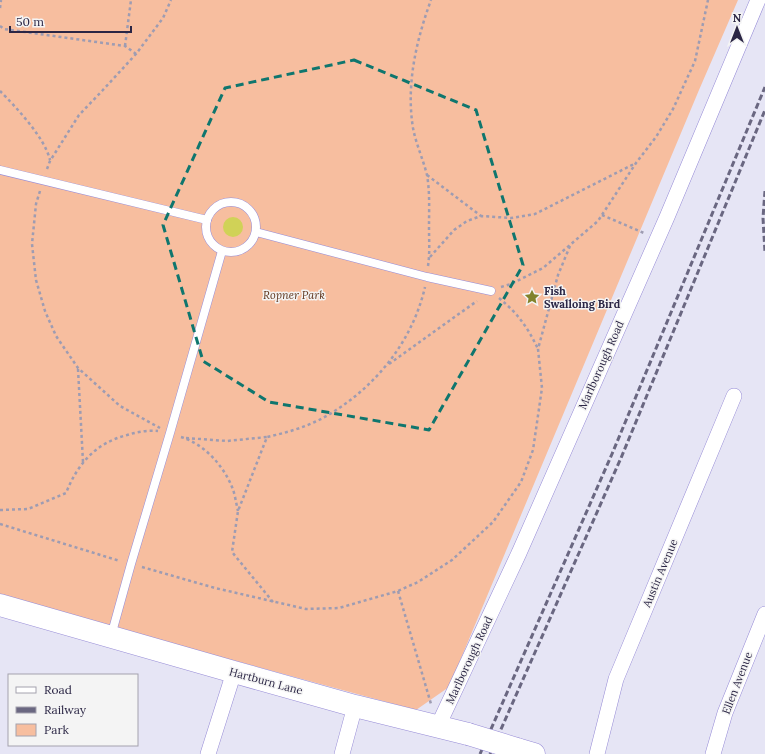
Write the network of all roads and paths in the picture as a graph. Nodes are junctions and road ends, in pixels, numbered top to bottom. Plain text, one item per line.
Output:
1 (1, 0) edge
2 (131, 0) edge
3 (171, 0) edge
4 (431, 0) edge
5 (708, 0) edge
6 (758, 0) edge
7 (0, 8) edge
8 (0, 26) edge
9 (125, 46) junction
10 (136, 54) junction
11 (0, 91) edge
12 (50, 161) junction
13 (636, 163) junction
14 (0, 170) edge
15 (427, 175) junction
16 (42, 180) junction
17 (602, 215) junction
18 (481, 216) junction
19 (207, 220) junction
20 (256, 232) junction
21 (646, 234) dead end
22 (570, 246) junction
23 (222, 250) junction
24 (429, 258) junction
25 (427, 277) junction
26 (491, 291) junction
27 (538, 349) junction
28 (387, 366) junction
29 (78, 368) junction
30 (734, 396) dead end
31 (170, 433) junction
32 (267, 437) junction
33 (184, 438) junction
34 (82, 463) junction
35 (0, 510) edge
36 (238, 511) junction
37 (0, 524) edge
38 (131, 564) junction
39 (398, 591) junction
40 (273, 602) junction
41 (0, 605) edge
42 (765, 614) edge
43 (111, 637) junction
44 (234, 672) junction
45 (356, 706) junction
46 (438, 726) junction
47 (525, 751) edge
48 (208, 754) edge
49 (342, 754) edge
50 (597, 754) edge
51 (713, 754) edge

1 - 7 path
2 - 9 path
3 - 10 path
4 - 15 path
5 - 13 path
6 - 46 street, Marlborough Road
8 - 9 path
9 - 10 path
10 - 12 path
11 - 12 path
12 - 16 path
13 - 17 path
13 - 18 path
14 - 16 lane
15 - 18 path
15 - 24 path
16 - 19 lane
16 - 29 path
17 - 21 path
17 - 22 path
18 - 24 path
19 - 20 lane
19 - 23 lane
20 - 23 lane
20 - 25 lane
22 - 26 path
22 - 27 path
23 - 31 lane
24 - 25 path
25 - 26 lane
25 - 28 path
26 - 27 path
26 - 28 path
27 - 39 path
28 - 32 path
29 - 31 path
29 - 34 path
30 - 50 street, Austin Avenue
31 - 33 path
31 - 34 path
31 - 38 lane
32 - 33 path
32 - 36 path
33 - 36 path
34 - 35 path
36 - 40 path
37 - 38 path
38 - 40 path
38 - 43 lane
39 - 40 path
39 - 46 path
41 - 43 main road, Hartburn Lane
42 - 51 street, Ellen Avenue
43 - 44 main road, Hartburn Lane
44 - 45 main road, Hartburn Lane
44 - 48 street
45 - 46 main road, Hartburn Lane
45 - 49 street
46 - 47 main road, Hartburn Lane, bridge

